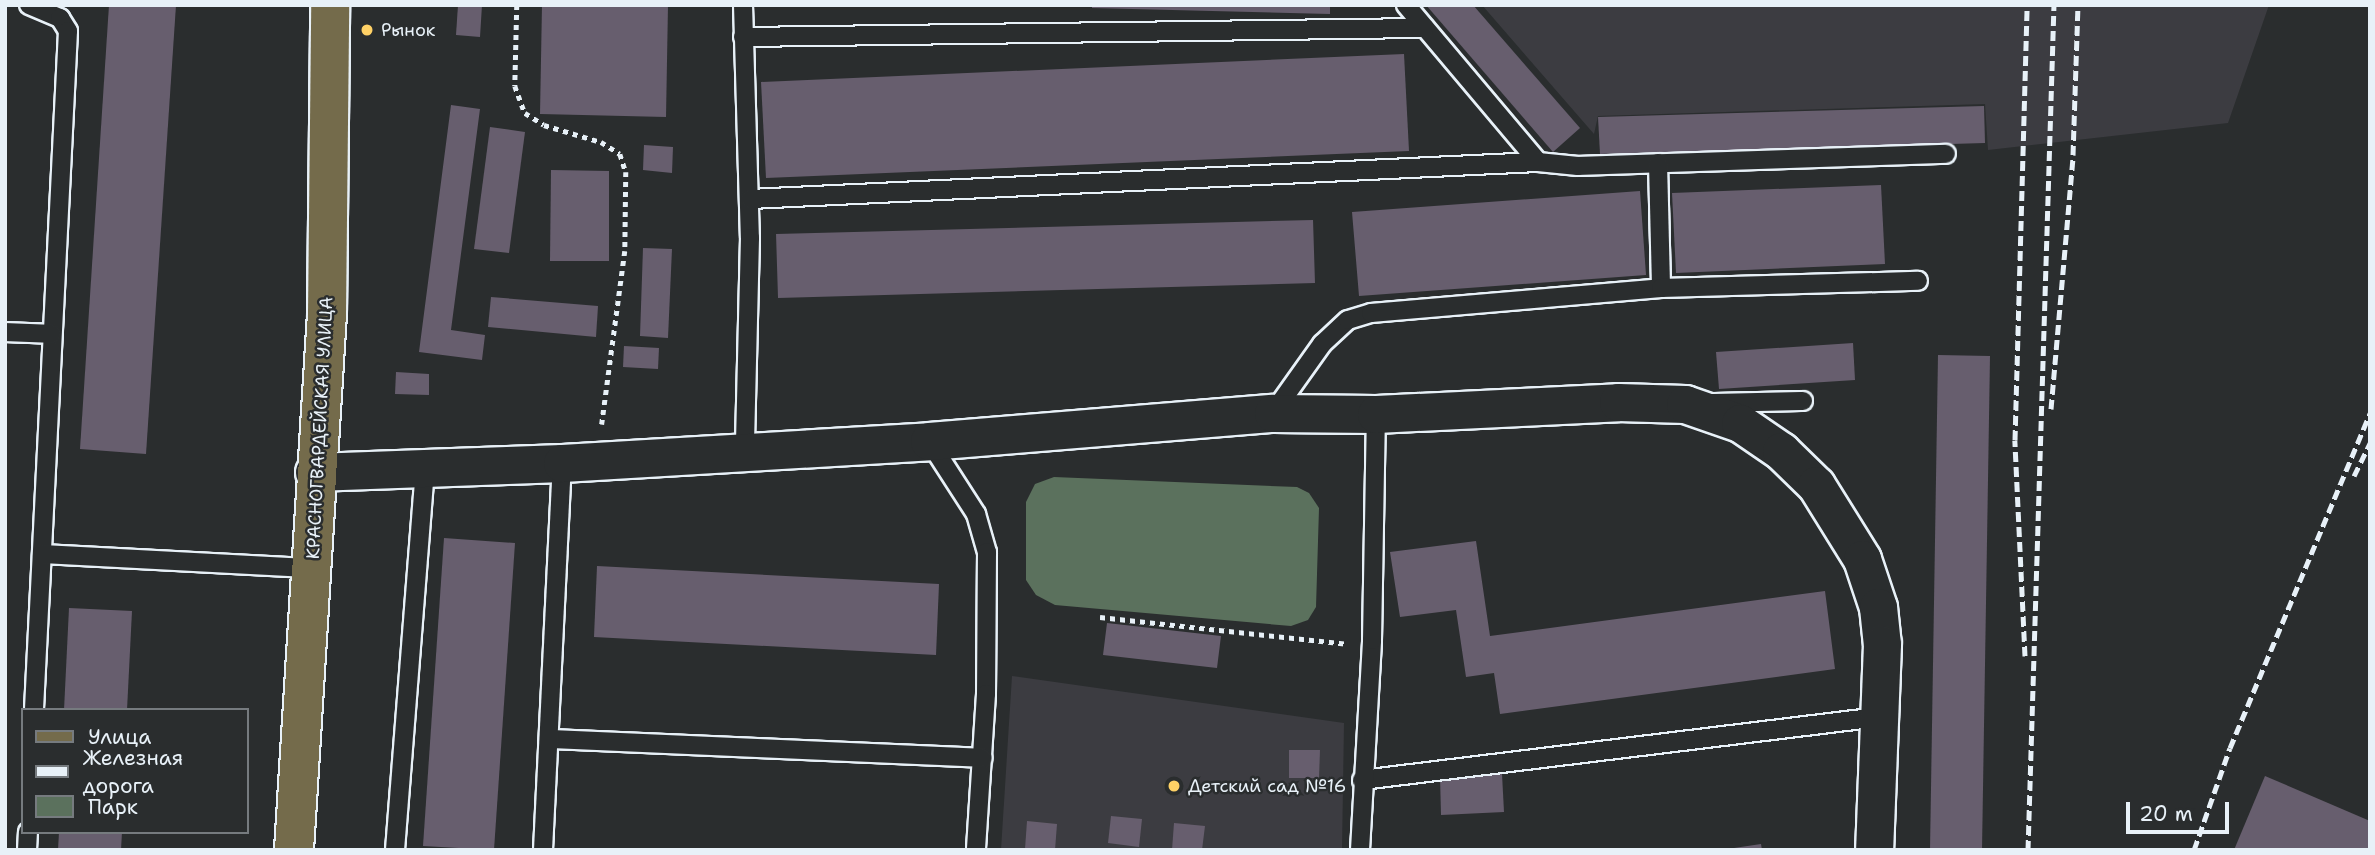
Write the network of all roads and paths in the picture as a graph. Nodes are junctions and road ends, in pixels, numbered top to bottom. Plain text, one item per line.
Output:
1 (29, 5) edge
2 (330, 5) edge
3 (517, 5) edge
4 (743, 5) edge
5 (1406, 5) edge
6 (1425, 27) junction
7 (743, 37) junction
8 (1946, 154) dead end
9 (1538, 162) junction
10 (1658, 163) junction
11 (750, 199) junction
12 (1917, 281) dead end
13 (1661, 288) junction
14 (5, 332) edge
15 (52, 334) junction
16 (1803, 401) dead end
17 (1685, 404) junction
18 (1273, 413) junction
19 (1376, 414) junction
20 (929, 441) junction
21 (745, 450) junction
22 (598, 460) junction
23 (562, 463) junction
24 (425, 468) junction
25 (314, 472) junction
26 (41, 554) junction
27 (313, 568) junction
28 (1100, 617) dead end
29 (1372, 640) junction
30 (34, 708) edge
31 (1879, 717) junction
32 (549, 739) junction
33 (983, 758) junction
34 (1362, 780) junction
35 (294, 850) edge
36 (395, 850) edge
37 (543, 850) edge
38 (976, 850) edge
39 (1360, 850) edge
40 (1874, 850) edge

1 - 15 lane
2 - 25 main road, КРАСНОГВАРДЕЙСКАЯ УЛИЦА
3 - 22 path
4 - 7 lane
5 - 6 lane
6 - 7 lane
6 - 9 lane
7 - 11 lane
8 - 10 lane
9 - 10 lane
9 - 11 lane
10 - 13 lane
11 - 21 lane
12 - 13 lane
13 - 18 lane
14 - 15 lane
15 - 26 lane
16 - 17 lane
17 - 19 street
17 - 31 street
18 - 19 street
18 - 20 street
19 - 29 lane
20 - 21 street
20 - 33 lane
21 - 22 street
22 - 23 street
23 - 24 street
23 - 32 lane
24 - 25 street
24 - 36 lane
25 - 27 main road, КРАСНОГВАРДЕЙСКАЯ УЛИЦА
26 - 27 lane
26 - 30 lane
27 - 35 main road, КРАСНОГВАРДЕЙСКАЯ УЛИЦА
28 - 29 path
29 - 34 lane
31 - 34 lane
31 - 40 street
32 - 33 lane
32 - 37 lane
33 - 38 lane
34 - 39 lane

